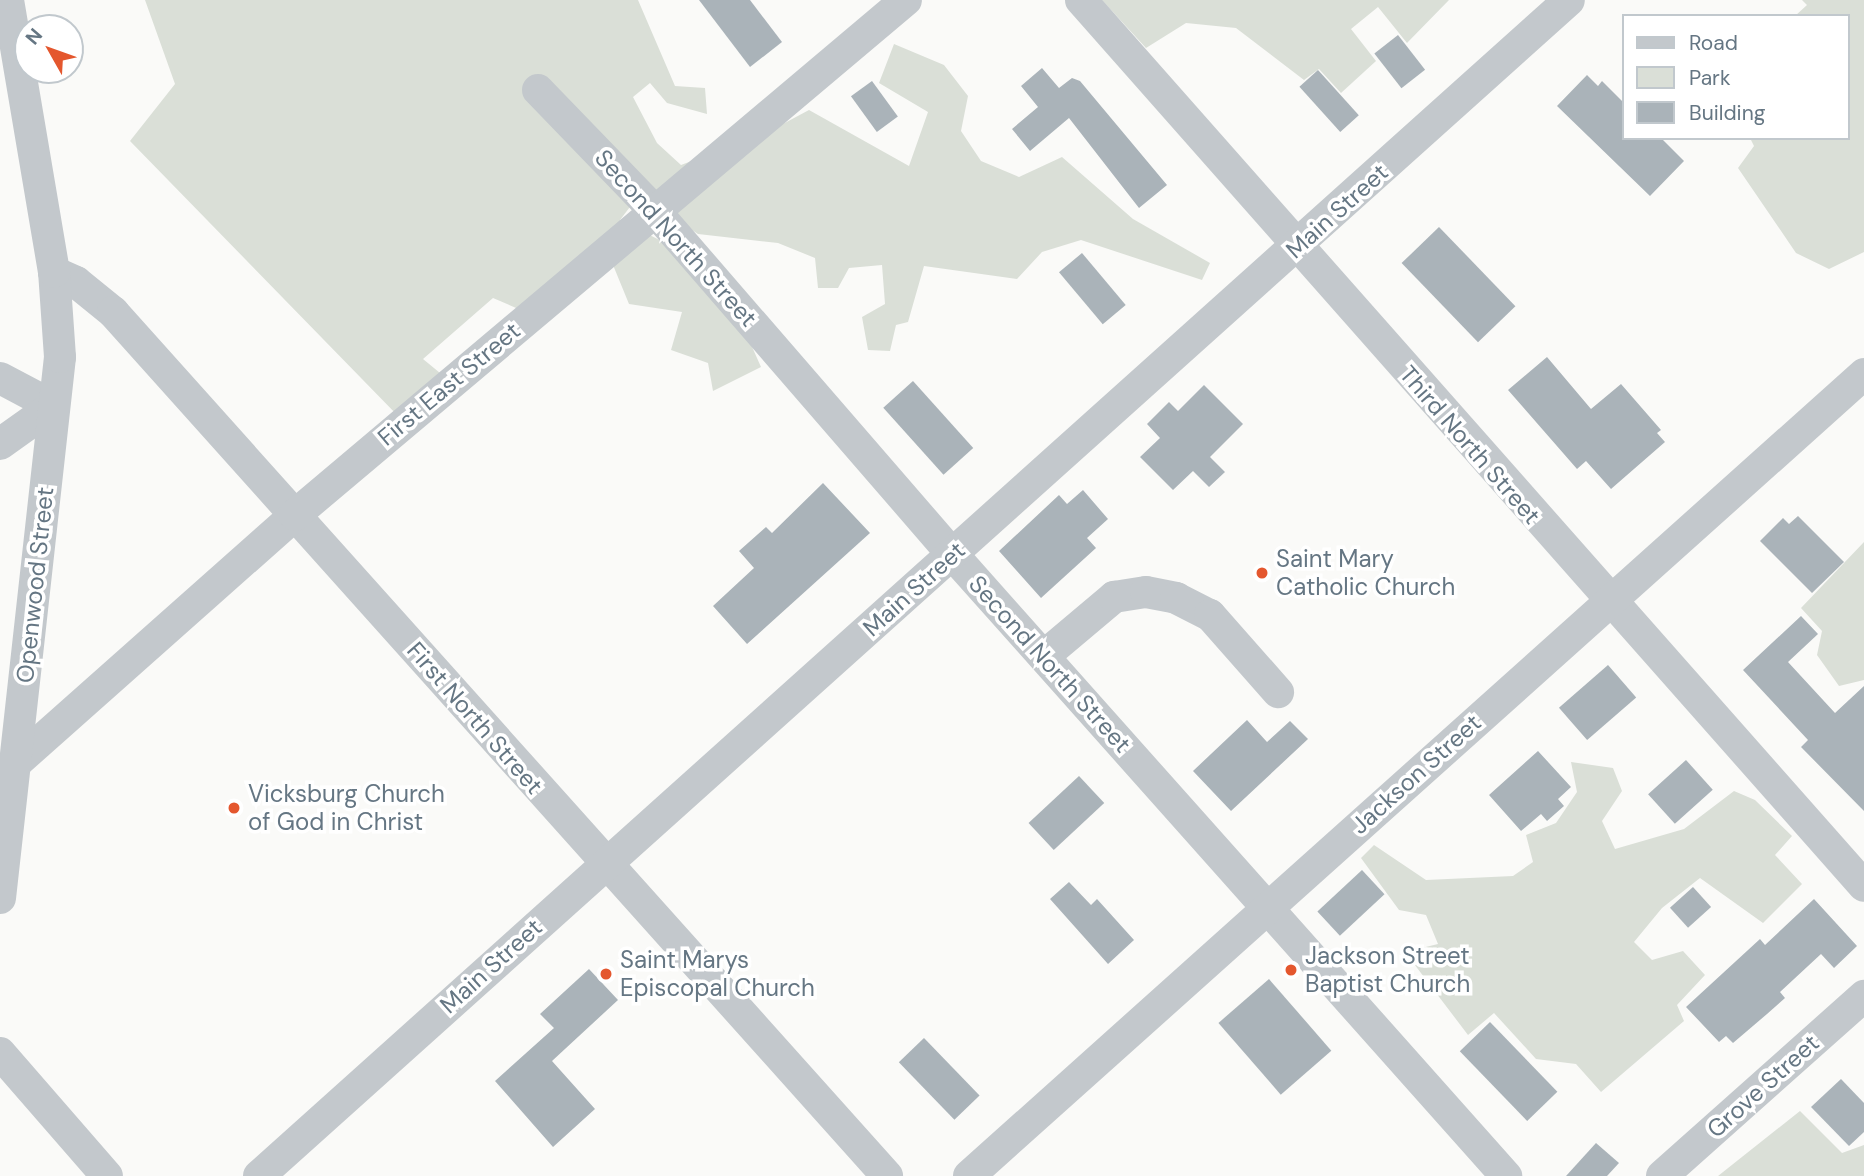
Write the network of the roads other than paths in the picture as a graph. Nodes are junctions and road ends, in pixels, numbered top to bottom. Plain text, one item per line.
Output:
1 (8, 0) edge
2 (906, 0) edge
3 (1081, 0) edge
4 (1569, 0) edge
5 (538, 89) dead end
6 (655, 211) junction
7 (1296, 248) junction
8 (54, 272) junction
9 (1864, 374) edge
10 (1, 380) edge
11 (53, 406) junction
12 (0, 444) edge
13 (295, 515) junction
14 (953, 555) junction
15 (1609, 601) junction
16 (1044, 656) junction
17 (1278, 692) dead end
18 (8, 770) edge
19 (604, 864) junction
20 (1864, 886) edge
21 (0, 898) edge
22 (1266, 908) junction
23 (1864, 996) edge
24 (0, 1053) edge
25 (107, 1176) edge
26 (259, 1176) edge
27 (887, 1176) edge
28 (969, 1176) edge
29 (1506, 1176) edge
30 (1662, 1176) edge

1 - 8 street, Openwood Street
2 - 6 street, First East Street
3 - 7 street, Third North Street
4 - 7 street, Main Street
5 - 6 street, Second North Street
6 - 13 street, First East Street
6 - 14 street, Second North Street
7 - 14 street, Main Street
7 - 15 street, Third North Street
8 - 11 street, Openwood Street
8 - 13 street, First North Street
9 - 15 street, Jackson Street
10 - 11 street
11 - 12 street
11 - 18 street, Openwood Street
13 - 18 street, First East Street
13 - 19 street, First North Street
14 - 16 street, Second North Street
14 - 19 street, Main Street
15 - 20 street, Third North Street
15 - 22 street, Jackson Street
16 - 17 street
16 - 22 street, Second North Street
18 - 21 street, Openwood Street
19 - 26 street, Main Street
19 - 27 street, First North Street
22 - 28 street, Jackson Street
22 - 29 street, Second North Street
23 - 30 street, Grove Street
24 - 25 street

